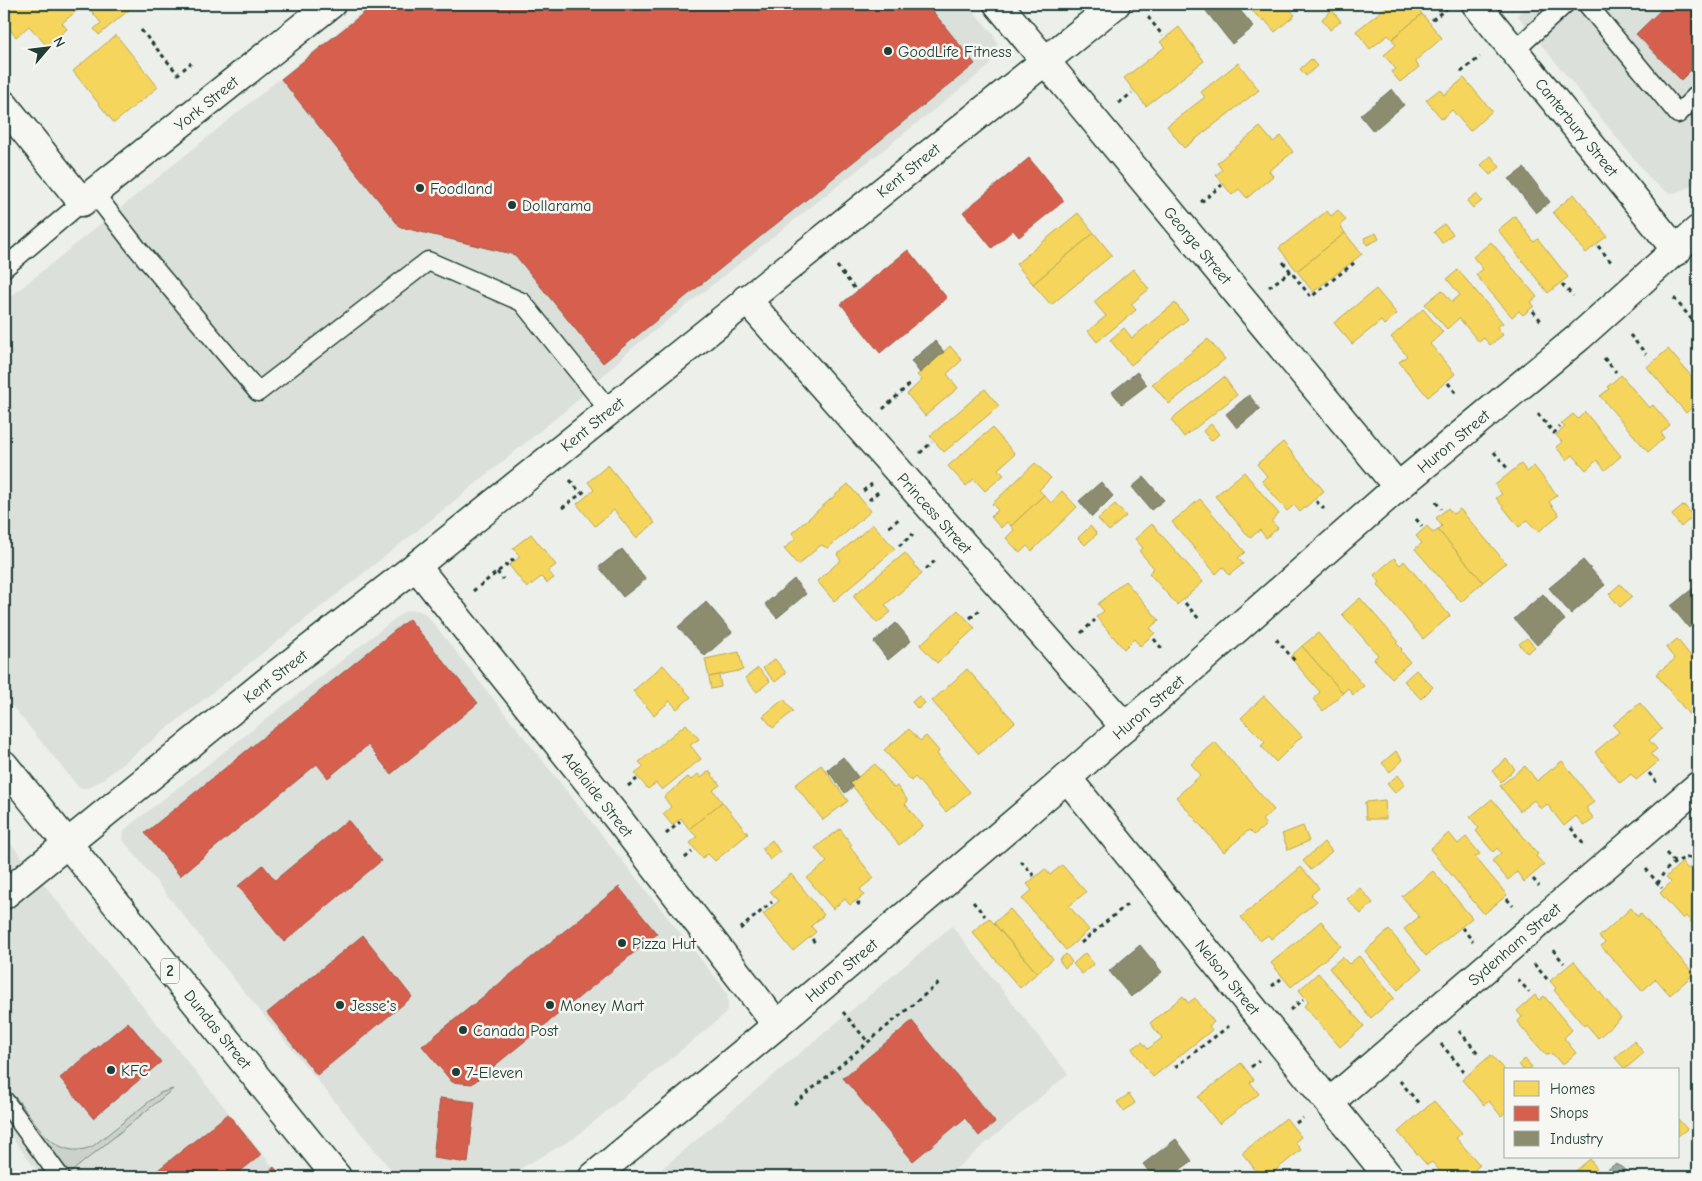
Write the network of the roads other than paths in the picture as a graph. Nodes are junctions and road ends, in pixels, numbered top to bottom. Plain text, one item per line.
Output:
1 (330, 4) edge
2 (998, 4) edge
3 (1116, 4) edge
4 (1476, 4) edge
5 (1565, 4) edge
6 (1587, 4) edge
7 (1514, 51) junction
8 (1045, 60) junction
9 (1698, 94) edge
10 (8, 117) edge
11 (88, 198) junction
12 (1698, 230) edge
13 (1677, 250) junction
14 (4, 268) edge
15 (746, 299) junction
16 (609, 410) junction
17 (1398, 487) junction
18 (416, 566) junction
19 (1125, 727) junction
20 (4, 765) edge
21 (1067, 778) junction
22 (1698, 786) edge
23 (68, 843) junction
24 (4, 895) edge
25 (777, 1025) junction
26 (4, 1100) edge
27 (1330, 1102) junction
28 (60, 1177) edge
29 (338, 1177) edge
30 (592, 1177) edge
31 (1389, 1177) edge

1 - 11 street, York Street
2 - 8 street, George Street
3 - 8 street, Kent Street
4 - 7 street, Canterbury Street
5 - 7 lane
6 - 9 lane
7 - 13 street, Canterbury Street
8 - 15 street, Kent Street
8 - 17 street, George Street
10 - 11 street
11 - 14 lane
11 - 16 lane
12 - 13 street, Huron Street
13 - 17 street, Huron Street
15 - 16 street, Kent Street
15 - 19 street, Princess Street
16 - 18 street, Kent Street
17 - 19 street, Huron Street
18 - 23 street, Kent Street
18 - 25 street, Adelaide Street
19 - 21 street, Huron Street
20 - 23 street, Dundas Street / 2
21 - 25 street, Huron Street
21 - 27 street, Nelson Street
22 - 27 street, Sydenham Street
23 - 24 street, Kent Street
23 - 29 street, Dundas Street / 2
25 - 30 street, Huron Street
26 - 28 lane
27 - 31 street, Nelson Street

